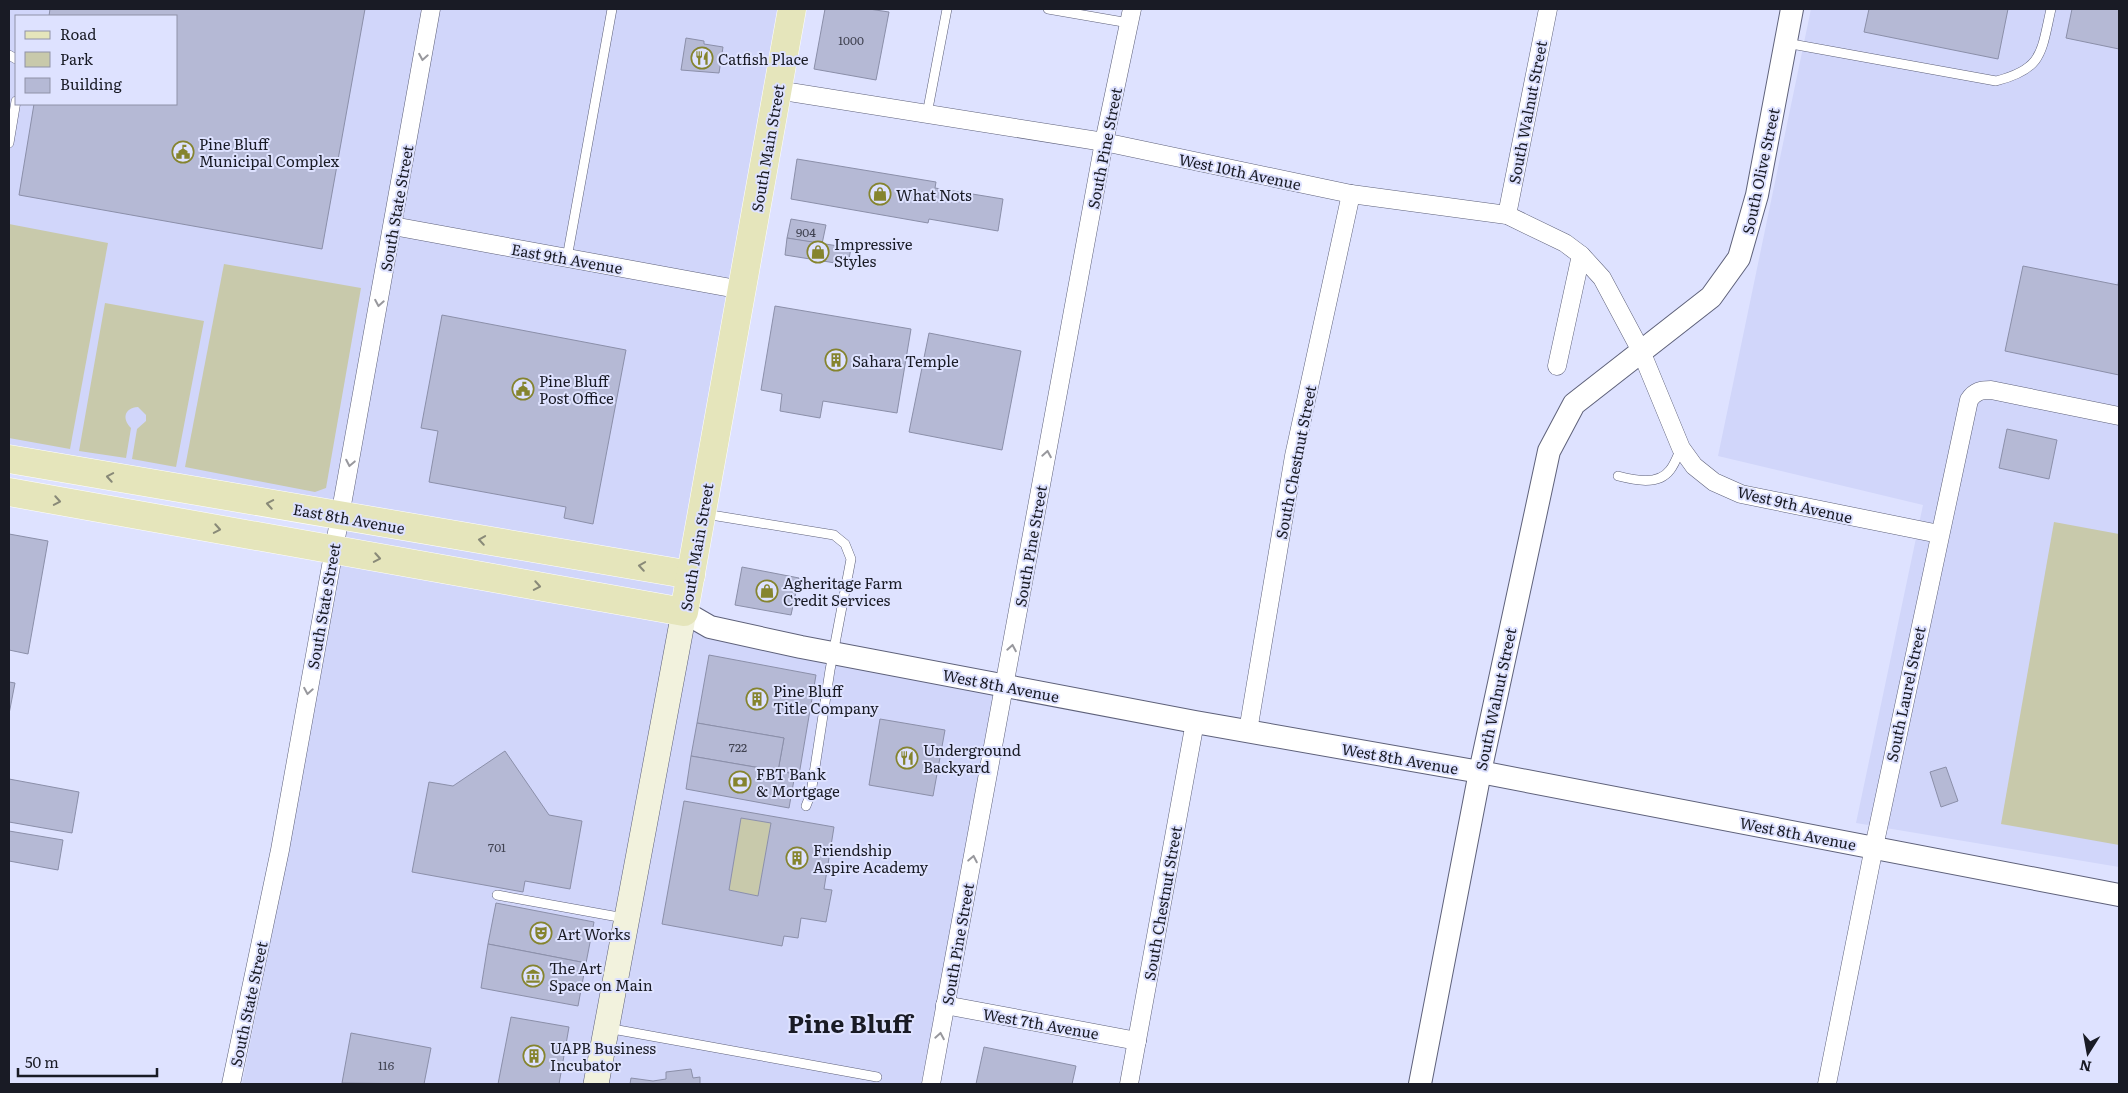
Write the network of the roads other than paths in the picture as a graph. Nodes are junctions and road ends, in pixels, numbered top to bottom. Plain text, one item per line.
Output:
1 (431, 9) edge
2 (612, 9) edge
3 (792, 9) edge
4 (947, 9) edge
5 (1048, 9) edge
6 (1548, 9) edge
7 (1791, 9) edge
8 (2051, 9) edge
9 (1131, 16) edge
10 (1786, 44) junction
11 (778, 90) junction
12 (15, 105) edge
13 (927, 114) junction
14 (1104, 142) junction
15 (9, 143) edge
16 (1351, 194) junction
17 (1507, 216) junction
18 (392, 226) junction
19 (1581, 256) junction
20 (567, 258) junction
21 (742, 290) junction
22 (1641, 351) junction
23 (1557, 366) dead end
24 (2119, 416) edge
25 (1681, 448) junction
26 (9, 459) edge
27 (1618, 476) dead end
28 (9, 492) edge
29 (702, 514) junction
30 (340, 516) junction
31 (1939, 534) junction
32 (333, 550) junction
33 (690, 575) junction
34 (684, 612) junction
35 (833, 653) junction
36 (1005, 686) junction
37 (1195, 722) junction
38 (1248, 731) junction
39 (1480, 772) junction
40 (806, 806) dead end
41 (1874, 848) junction
42 (497, 895) dead end
43 (2119, 895) edge
44 (627, 919) junction
45 (946, 1005) junction
46 (607, 1028) junction
47 (1137, 1041) junction
48 (877, 1077) dead end
49 (231, 1084) edge
50 (596, 1084) edge
51 (931, 1084) edge
52 (1129, 1084) edge
53 (1420, 1084) edge
54 (1827, 1084) edge

1 -> 18 street, South State Street
2 - 20 lane
3 - 11 main road, South Main Street
4 - 13 lane
5 - 9 lane
6 - 17 street, South Walnut Street
7 - 10 street, South Olive Street
8 - 10 lane
9 - 14 street, South Pine Street
10 - 22 street, South Olive Street
11 - 13 street, West 10th Avenue
11 - 21 main road, South Main Street
12 - 15 lane
13 - 14 street, West 10th Avenue
14 - 16 street, West 10th Avenue
36 -> 14 street, South Pine Street
16 - 17 street, West 10th Avenue
16 - 38 street, South Chestnut Street
17 - 19 street, West 10th Avenue
18 - 20 street, East 9th Avenue
18 -> 30 street, South State Street
19 - 22 street, West 10th Avenue
19 - 23 street
20 - 21 street, East 9th Avenue
21 - 29 main road, South Main Street
22 - 25 street, West 9th Avenue
22 - 39 street, South Walnut Street
24 - 31 street, South Laurel Street
25 - 27 lane
25 - 31 street, West 9th Avenue
30 -> 26 main road, East 8th Avenue
28 -> 32 main road
29 - 33 main road, South Main Street
29 - 35 lane
30 - 32 street, South State Street
33 -> 30 main road, East 8th Avenue
31 - 41 street, South Laurel Street
32 -> 34 main road
32 -> 49 street, South State Street
33 - 34 main road, South Main Street
34 - 35 street, West 8th Avenue
34 - 44 main road, South Main Street
35 - 36 street, West 8th Avenue
35 - 40 lane
36 - 37 street, West 8th Avenue
45 -> 36 street, South Pine Street
37 - 38 street, West 8th Avenue
37 - 47 street, South Chestnut Street
38 - 39 street, West 8th Avenue
39 - 41 street, West 8th Avenue
39 - 53 street, South Walnut Street
41 - 43 street, West 8th Avenue
41 - 54 street, South Laurel Street
42 - 44 lane
44 - 46 main road, South Main Street
45 - 47 street, West 7th Avenue
51 -> 45 street, South Pine Street
46 - 48 lane
46 - 50 main road, South Main Street
47 - 52 street, South Chestnut Street

